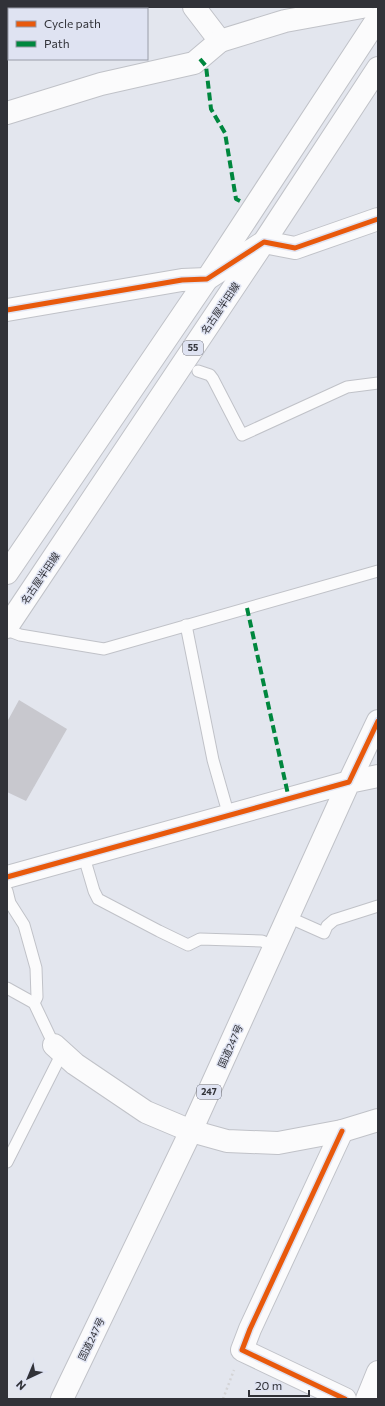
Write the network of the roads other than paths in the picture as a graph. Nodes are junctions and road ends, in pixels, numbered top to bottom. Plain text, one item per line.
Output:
1 (194, 7) edge
2 (362, 7) edge
3 (378, 18) edge
4 (220, 41) junction
5 (378, 68) edge
6 (7, 113) edge
7 (378, 219) edge
8 (264, 242) junction
9 (207, 279) junction
10 (7, 310) edge
11 (198, 371) dead end
12 (378, 383) edge
13 (378, 571) edge
14 (7, 573) edge
15 (186, 626) junction
16 (7, 627) edge
17 (7, 630) edge
18 (378, 721) edge
19 (378, 776) edge
20 (349, 782) junction
21 (229, 816) junction
22 (84, 857) junction
23 (7, 877) edge
24 (7, 891) edge
25 (378, 906) edge
26 (288, 917) junction
27 (275, 947) junction
28 (7, 988) edge
29 (34, 1003) junction
30 (59, 1050) junction
31 (378, 1120) edge
32 (342, 1130) junction
33 (191, 1131) junction
34 (7, 1162) edge
35 (378, 1372) edge
36 (62, 1399) edge
37 (345, 1399) edge
38 (367, 1399) edge

1 - 4 main road
2 - 4 main road
3 - 9 main road
4 - 6 main road
5 - 8 main road, 名古屋半田線 / 55
7 - 8 main road
8 - 9 main road
8 - 16 main road, 名古屋半田線 / 55
9 - 10 main road
9 - 14 main road
11 - 12 lane
13 - 15 lane
15 - 17 lane
15 - 21 lane
18 - 20 main road, 国道247号
19 - 20 main road
20 - 21 main road
20 - 26 main road, 国道247号 / 247
21 - 22 main road
22 - 23 main road
22 - 27 lane
24 - 29 lane
25 - 26 lane
26 - 27 main road, 国道247号 / 247
27 - 33 main road, 国道247号 / 247
28 - 29 lane
29 - 30 lane
30 - 33 main road
30 - 34 lane
31 - 32 main road
32 - 33 main road
32 - 37 main road
33 - 36 main road, 国道247号 / 247
35 - 38 main road

